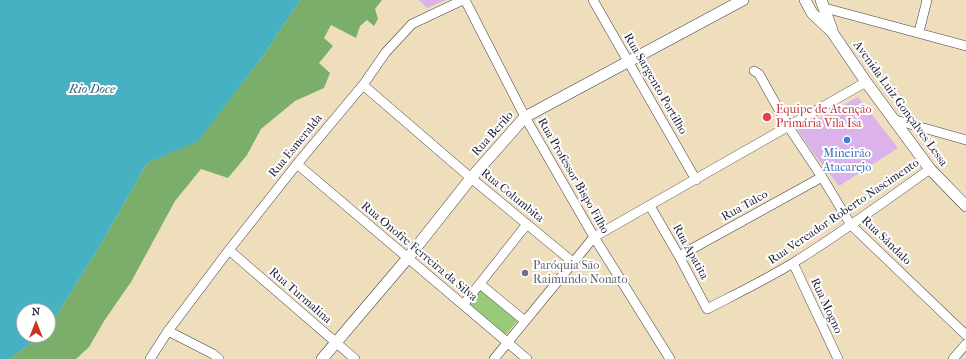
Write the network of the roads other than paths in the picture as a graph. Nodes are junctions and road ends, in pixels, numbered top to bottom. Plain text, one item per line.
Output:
1 (464, 0) edge
2 (593, 0) edge
3 (743, 0) edge
4 (805, 0) edge
5 (927, 0) edge
6 (823, 4) edge
7 (832, 32) junction
8 (919, 32) junction
9 (963, 44) edge
10 (628, 61) junction
11 (754, 71) dead end
12 (866, 82) junction
13 (363, 85) junction
14 (525, 117) junction
15 (892, 119) junction
16 (788, 126) junction
17 (966, 140) edge
18 (297, 164) junction
19 (930, 169) junction
20 (822, 177) junction
21 (471, 178) junction
22 (696, 180) junction
23 (650, 206) junction
24 (966, 206) edge
25 (527, 224) junction
26 (851, 225) junction
27 (594, 237) junction
28 (229, 250) junction
29 (680, 256) junction
30 (407, 258) junction
31 (574, 263) junction
32 (793, 263) junction
33 (480, 284) junction
34 (463, 305) junction
35 (707, 309) joint
36 (525, 321) junction
37 (168, 331) junction
38 (966, 335) edge
39 (507, 342) junction
40 (336, 343) junction
41 (966, 344) edge
42 (150, 359) edge
43 (219, 359) edge
44 (322, 359) edge
45 (355, 359) edge
46 (494, 359) edge
47 (527, 359) edge
48 (670, 359) edge
49 (838, 359) edge
50 (954, 359) edge

1 - 13 street, Rua Esmeralda
1 - 14 street, Rua Professor Bispo Filho
2 - 10 street, Rua Sargento Portilho
3 - 10 street, Rua Berilo
4 - 7 street, Avenida Luiz Gonçalves Lessa
5 - 8 street
6 - 7 street, Avenida Luiz Gonçalves Lessa
6 - 8 street
7 - 12 street, Avenida Luiz Gonçalves Lessa
8 - 9 street
10 - 14 street, Rua Berilo
10 - 22 street, Rua Sargento Portilho
11 - 16 street, Rua Sândalo
12 - 15 street, Avenida Luiz Gonçalves Lessa
12 - 16 street
13 - 18 street, Rua Esmeralda
13 - 21 street, Rua Columbita
14 - 21 street, Rua Berilo
14 - 27 street, Rua Professor Bispo Filho
15 - 17 street
15 - 19 street, Avenida Luiz Gonçalves Lessa
16 - 20 street, Rua Sândalo
16 - 22 street
18 - 28 street, Rua Esmeralda
18 - 30 street, Rua Onofre Ferreira da Silva
19 - 24 street, Avenida Luiz Gonçalves Lessa
19 - 26 street, Rua Vereador Roberto Nascimento
20 - 26 street, Rua Sândalo
20 - 29 street, Rua Talco
21 - 25 street, Rua Columbita
21 - 30 street, Rua Berilo
22 - 23 street
23 - 27 street
23 - 29 street, Rua Apatita
25 - 31 street, Rua Columbita
25 - 33 street
26 - 32 street, Rua Vereador Roberto Nascimento
26 - 38 street, Rua Sândalo
27 - 31 street
27 - 48 street, Rua Professor Bispo Filho
28 - 37 street, Rua Esmeralda
28 - 40 street, Rua Turmalina
29 - 35 street, Rua Apatita
30 - 34 street, Rua Onofre Ferreira da Silva
30 - 40 street, Rua Berilo
31 - 36 street
32 - 35 street, Rua Vereador Roberto Nascimento
32 - 49 street, Rua Mogno
33 - 34 street
33 - 36 street
34 - 39 street, Rua Onofre Ferreira da Silva
36 - 39 street
37 - 42 street, Rua Esmeralda
37 - 43 street
39 - 46 street
39 - 47 street, Rua Onofre Ferreira da Silva
40 - 44 street, Rua Berilo
40 - 45 street, Rua Turmalina
41 - 50 street

